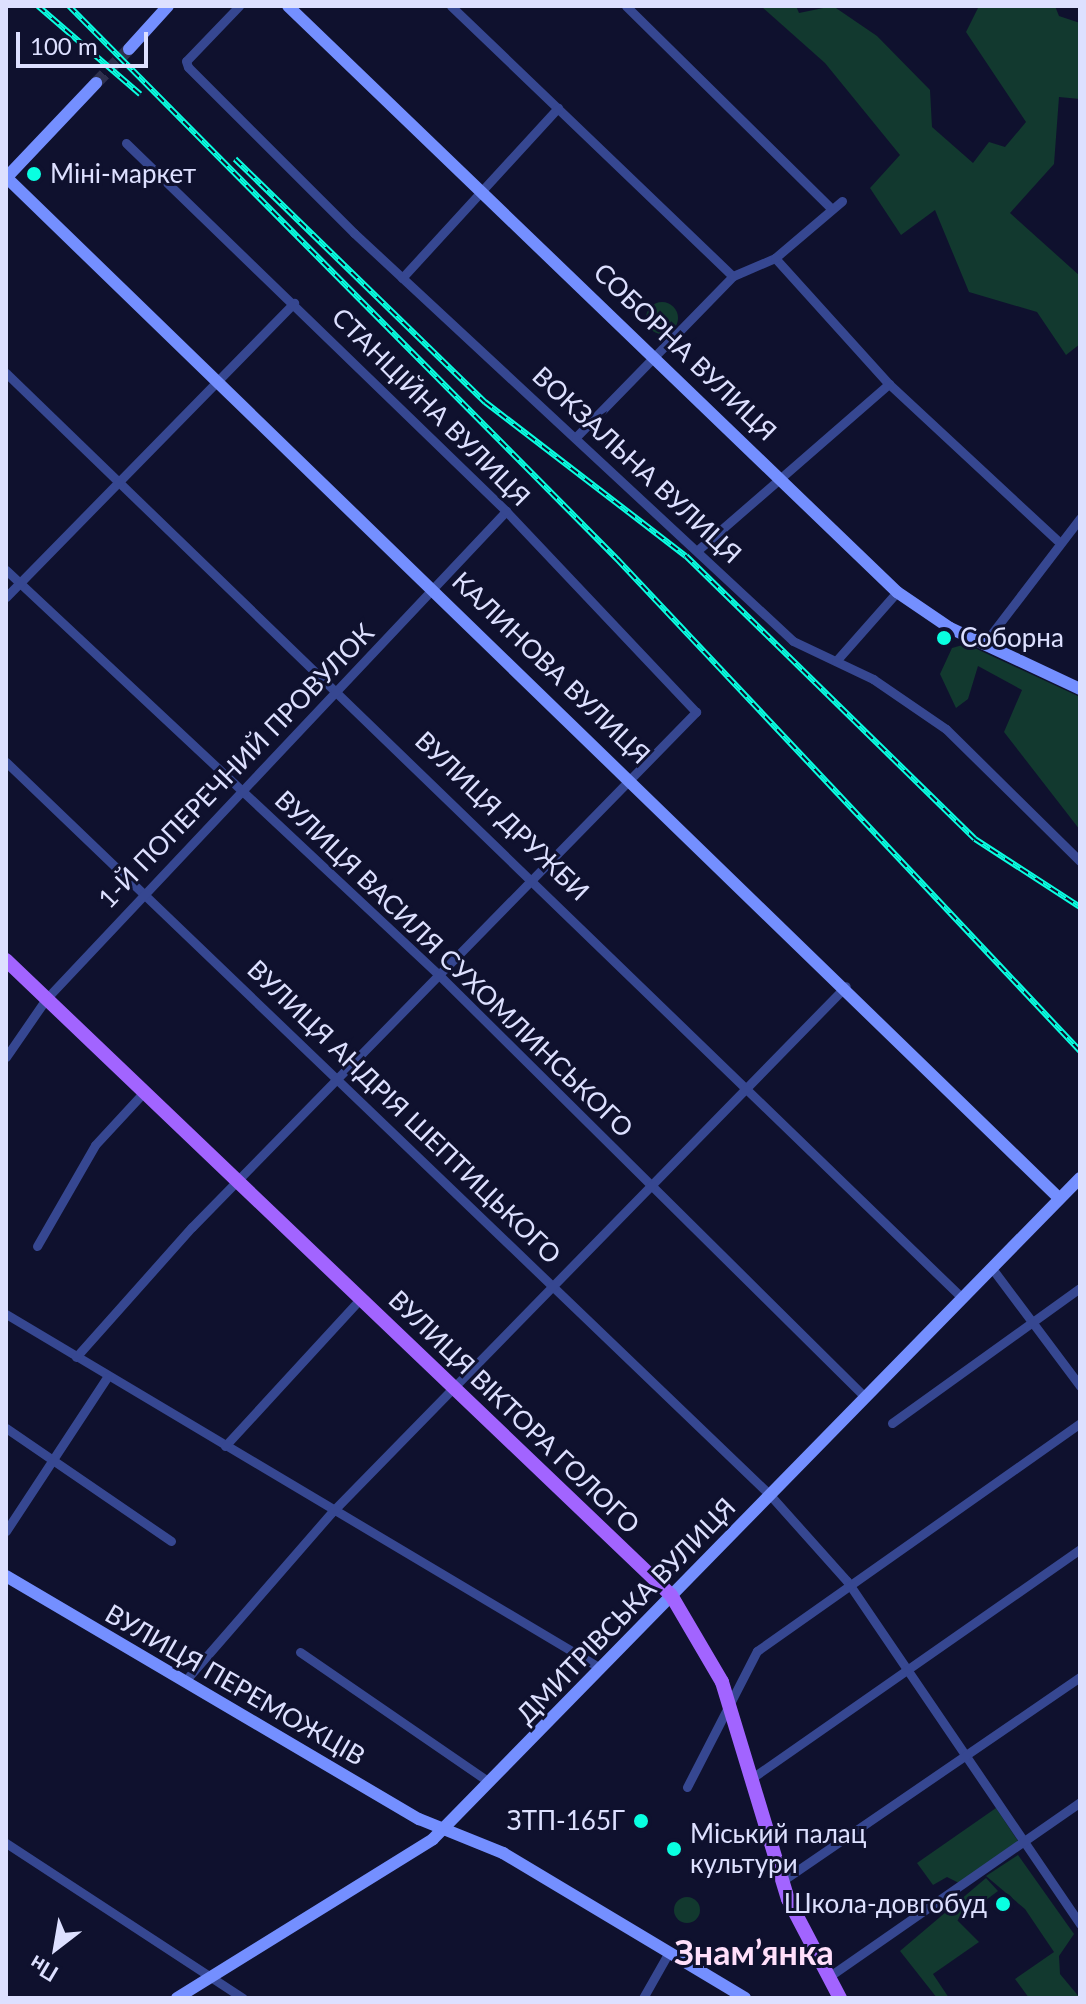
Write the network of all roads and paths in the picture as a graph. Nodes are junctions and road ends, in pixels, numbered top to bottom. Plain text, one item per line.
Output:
1 (168, 6) edge
2 (239, 6) edge
3 (288, 6) edge
4 (451, 6) edge
5 (626, 6) edge
6 (129, 49) tunnel mouth
7 (96, 83) tunnel mouth
8 (558, 108) junction
9 (126, 143) dead end
10 (6, 177) edge
11 (483, 189) junction
12 (842, 201) dead end
13 (832, 209) junction
14 (775, 258) junction
15 (733, 276) junction
16 (402, 278) junction
17 (294, 303) junction
18 (656, 354) junction
19 (6, 373) edge
20 (218, 378) junction
21 (889, 384) junction
22 (576, 437) junction
23 (781, 474) junction
24 (118, 479) junction
25 (506, 511) junction
26 (1080, 518) edge
27 (1057, 540) junction
28 (699, 549) junction
29 (6, 570) edge
30 (20, 583) junction
31 (435, 588) junction
32 (897, 592) junction
33 (6, 597) edge
34 (983, 645) junction
35 (836, 661) junction
36 (1080, 689) edge
37 (339, 691) junction
38 (6, 762) edge
39 (635, 779) junction
40 (241, 791) junction
41 (1080, 861) edge
42 (536, 878) junction
43 (144, 894) junction
44 (6, 960) edge
45 (440, 976) junction
46 (846, 986) junction
47 (46, 999) junction
48 (6, 1057) edge
49 (337, 1078) junction
50 (748, 1086) junction
51 (144, 1092) junction
52 (1080, 1178) edge
53 (237, 1182) junction
54 (652, 1185) junction
55 (1059, 1198) junction
56 (37, 1246) dead end
57 (991, 1267) junction
58 (553, 1286) junction
59 (1080, 1288) edge
60 (961, 1297) junction
61 (360, 1299) junction
62 (6, 1314) edge
63 (1035, 1322) junction
64 (76, 1357) junction
65 (107, 1377) junction
66 (1080, 1386) edge
67 (455, 1389) junction
68 (865, 1397) junction
69 (892, 1423) dead end
70 (1080, 1423) edge
71 (6, 1428) edge
72 (225, 1446) junction
73 (54, 1458) junction
74 (770, 1495) junction
75 (332, 1512) junction
76 (6, 1531) edge
77 (171, 1541) dead end
78 (1080, 1549) edge
79 (6, 1576) edge
80 (847, 1581) junction
81 (671, 1595) junction
82 (300, 1652) dead end
83 (600, 1668) junction
84 (908, 1669) junction
85 (1080, 1677) edge
86 (185, 1681) junction
87 (729, 1700) junction
88 (965, 1756) junction
89 (752, 1778) junction
90 (489, 1782) junction
91 (687, 1787) dead end
92 (1080, 1802) edge
93 (444, 1829) junction
94 (1023, 1841) junction
95 (6, 1843) edge
96 (782, 1881) junction
97 (1080, 1924) edge
98 (669, 1952) junction
99 (211, 1978) junction
100 (827, 1978) junction
101 (177, 1998) edge
102 (243, 1998) edge
103 (643, 1998) edge
104 (745, 1998) edge
105 (840, 1998) edge

1 - 6 street
2 - 16 street, ВОКЗАЛЬНА ВУЛИЦЯ
3 - 11 street, СОБОРНА ВУЛИЦЯ
4 - 8 street
5 - 13 street
7 - 10 street
8 - 11 street
8 - 15 street
9 - 17 street, СТАНЦІЙНА ВУЛИЦЯ
10 - 20 street, КАЛИНОВА ВУЛИЦЯ
11 - 16 street
11 - 18 street, СОБОРНА ВУЛИЦЯ
12 - 13 street
13 - 14 street
14 - 15 street
14 - 21 street
15 - 18 street
16 - 22 street, ВОКЗАЛЬНА ВУЛИЦЯ
17 - 20 street
17 - 25 street, СТАНЦІЙНА ВУЛИЦЯ
18 - 22 street
18 - 23 street, СОБОРНА ВУЛИЦЯ
19 - 24 street, ВУЛИЦЯ ДРУЖБИ
20 - 24 street
20 - 31 street, КАЛИНОВА ВУЛИЦЯ
21 - 23 street
21 - 27 street
22 - 28 street, ВОКЗАЛЬНА ВУЛИЦЯ
23 - 28 street
23 - 32 street, СОБОРНА ВУЛИЦЯ
24 - 30 street
24 - 37 street, ВУЛИЦЯ ДРУЖБИ
25 - 31 street, 1-Й ПОПЕРЕЧНИЙ ПРОВУЛОК
25 - 39 street, СТАНЦІЙНА ВУЛИЦЯ
26 - 27 street
27 - 34 street
28 - 35 street, ВОКЗАЛЬНА ВУЛИЦЯ
29 - 30 street, ВУЛИЦЯ ВАСИЛЯ СУХОМЛИНСЬКОГО
30 - 33 street
30 - 40 street, ВУЛИЦЯ ВАСИЛЯ СУХОМЛИНСЬКОГО
31 - 37 street, 1-Й ПОПЕРЕЧНИЙ ПРОВУЛОК
31 - 39 street, КАЛИНОВА ВУЛИЦЯ
32 - 34 street, СОБОРНА ВУЛИЦЯ
32 - 35 street
34 - 36 street, СОБОРНА ВУЛИЦЯ
35 - 41 street, ВОКЗАЛЬНА ВУЛИЦЯ
37 - 40 street, 1-Й ПОПЕРЕЧНИЙ ПРОВУЛОК
37 - 42 street, ВУЛИЦЯ ДРУЖБИ
38 - 43 street, ВУЛИЦЯ АНДРІЯ ШЕПТИЦЬКОГО
39 - 42 street
39 - 46 street, КАЛИНОВА ВУЛИЦЯ
40 - 43 street, 1-Й ПОПЕРЕЧНИЙ ПРОВУЛОК
40 - 45 street, ВУЛИЦЯ ВАСИЛЯ СУХОМЛИНСЬКОГО
42 - 45 street
42 - 50 street, ВУЛИЦЯ ДРУЖБИ
43 - 47 street, 1-Й ПОПЕРЕЧНИЙ ПРОВУЛОК
43 - 49 street, ВУЛИЦЯ АНДРІЯ ШЕПТИЦЬКОГО
44 - 47 main road, ВУЛИЦЯ ВІКТОРА ГОЛОГО
45 - 49 street
45 - 54 street, ВУЛИЦЯ ВАСИЛЯ СУХОМЛИНСЬКОГО
46 - 50 street
46 - 55 street, КАЛИНОВА ВУЛИЦЯ
47 - 48 street, 1-Й ПОПЕРЕЧНИЙ ПРОВУЛОК
47 - 51 main road, ВУЛИЦЯ ВІКТОРА ГОЛОГО
49 - 53 street
49 - 58 street, ВУЛИЦЯ АНДРІЯ ШЕПТИЦЬКОГО
50 - 54 street
50 - 60 street, ВУЛИЦЯ ДРУЖБИ
51 - 53 main road, ВУЛИЦЯ ВІКТОРА ГОЛОГО
51 - 56 street
52 - 55 street
53 - 61 main road, ВУЛИЦЯ ВІКТОРА ГОЛОГО
53 - 64 street
54 - 58 street
54 - 68 street, ВУЛИЦЯ ВАСИЛЯ СУХОМЛИНСЬКОГО
55 - 57 street, ДМИТРІВСЬКА ВУЛИЦЯ
57 - 60 street, ДМИТРІВСЬКА ВУЛИЦЯ
57 - 63 street
58 - 67 street
58 - 74 street, ВУЛИЦЯ АНДРІЯ ШЕПТИЦЬКОГО
59 - 63 street
60 - 68 street, ДМИТРІВСЬКА ВУЛИЦЯ
61 - 67 main road, ВУЛИЦЯ ВІКТОРА ГОЛОГО
61 - 72 street
62 - 64 street
63 - 66 street
63 - 69 street
64 - 65 street
65 - 72 street
65 - 73 street
67 - 75 street
67 - 81 main road, ВУЛИЦЯ ВІКТОРА ГОЛОГО
68 - 74 street, ДМИТРІВСЬКА ВУЛИЦЯ
70 - 80 street
71 - 73 street
72 - 75 street
73 - 76 street
73 - 77 street
74 - 80 street, ВУЛИЦЯ АНДРІЯ ШЕПТИЦЬКОГО
74 - 81 street, ДМИТРІВСЬКА ВУЛИЦЯ
75 - 83 street
75 - 86 street
78 - 84 street
79 - 86 street, ВУЛИЦЯ ПЕРЕМОЖЦІВ
80 - 84 street, ВУЛИЦЯ АНДРІЯ ШЕПТИЦЬКОГО
80 - 87 street
81 - 83 street, ДМИТРІВСЬКА ВУЛИЦЯ
81 - 87 main road, ВУЛИЦЯ ВІКТОРА ГОЛОГО
82 - 90 street
83 - 90 street, ДМИТРІВСЬКА ВУЛИЦЯ
84 - 88 street, ВУЛИЦЯ АНДРІЯ ШЕПТИЦЬКОГО
84 - 89 street
85 - 88 street
86 - 93 street, ВУЛИЦЯ ПЕРЕМОЖЦІВ
87 - 89 main road, ВУЛИЦЯ ВІКТОРА ГОЛОГО
87 - 91 street
88 - 94 street, ВУЛИЦЯ АНДРІЯ ШЕПТИЦЬКОГО
88 - 96 street
89 - 96 main road, ВУЛИЦЯ ВІКТОРА ГОЛОГО
90 - 93 street, ДМИТРІВСЬКА ВУЛИЦЯ
92 - 94 street
93 - 98 street, ВУЛИЦЯ ПЕРЕМОЖЦІВ
93 - 99 street, ДМИТРІВСЬКА ВУЛИЦЯ
94 - 97 street, ВУЛИЦЯ АНДРІЯ ШЕПТИЦЬКОГО
94 - 100 street
95 - 99 street
96 - 100 main road, ВУЛИЦЯ ВІКТОРА ГОЛОГО
98 - 103 street
98 - 104 street, ВУЛИЦЯ ПЕРЕМОЖЦІВ
99 - 101 street, ДМИТРІВСЬКА ВУЛИЦЯ
99 - 102 street
100 - 105 main road, ВУЛИЦЯ ВІКТОРА ГОЛОГО

